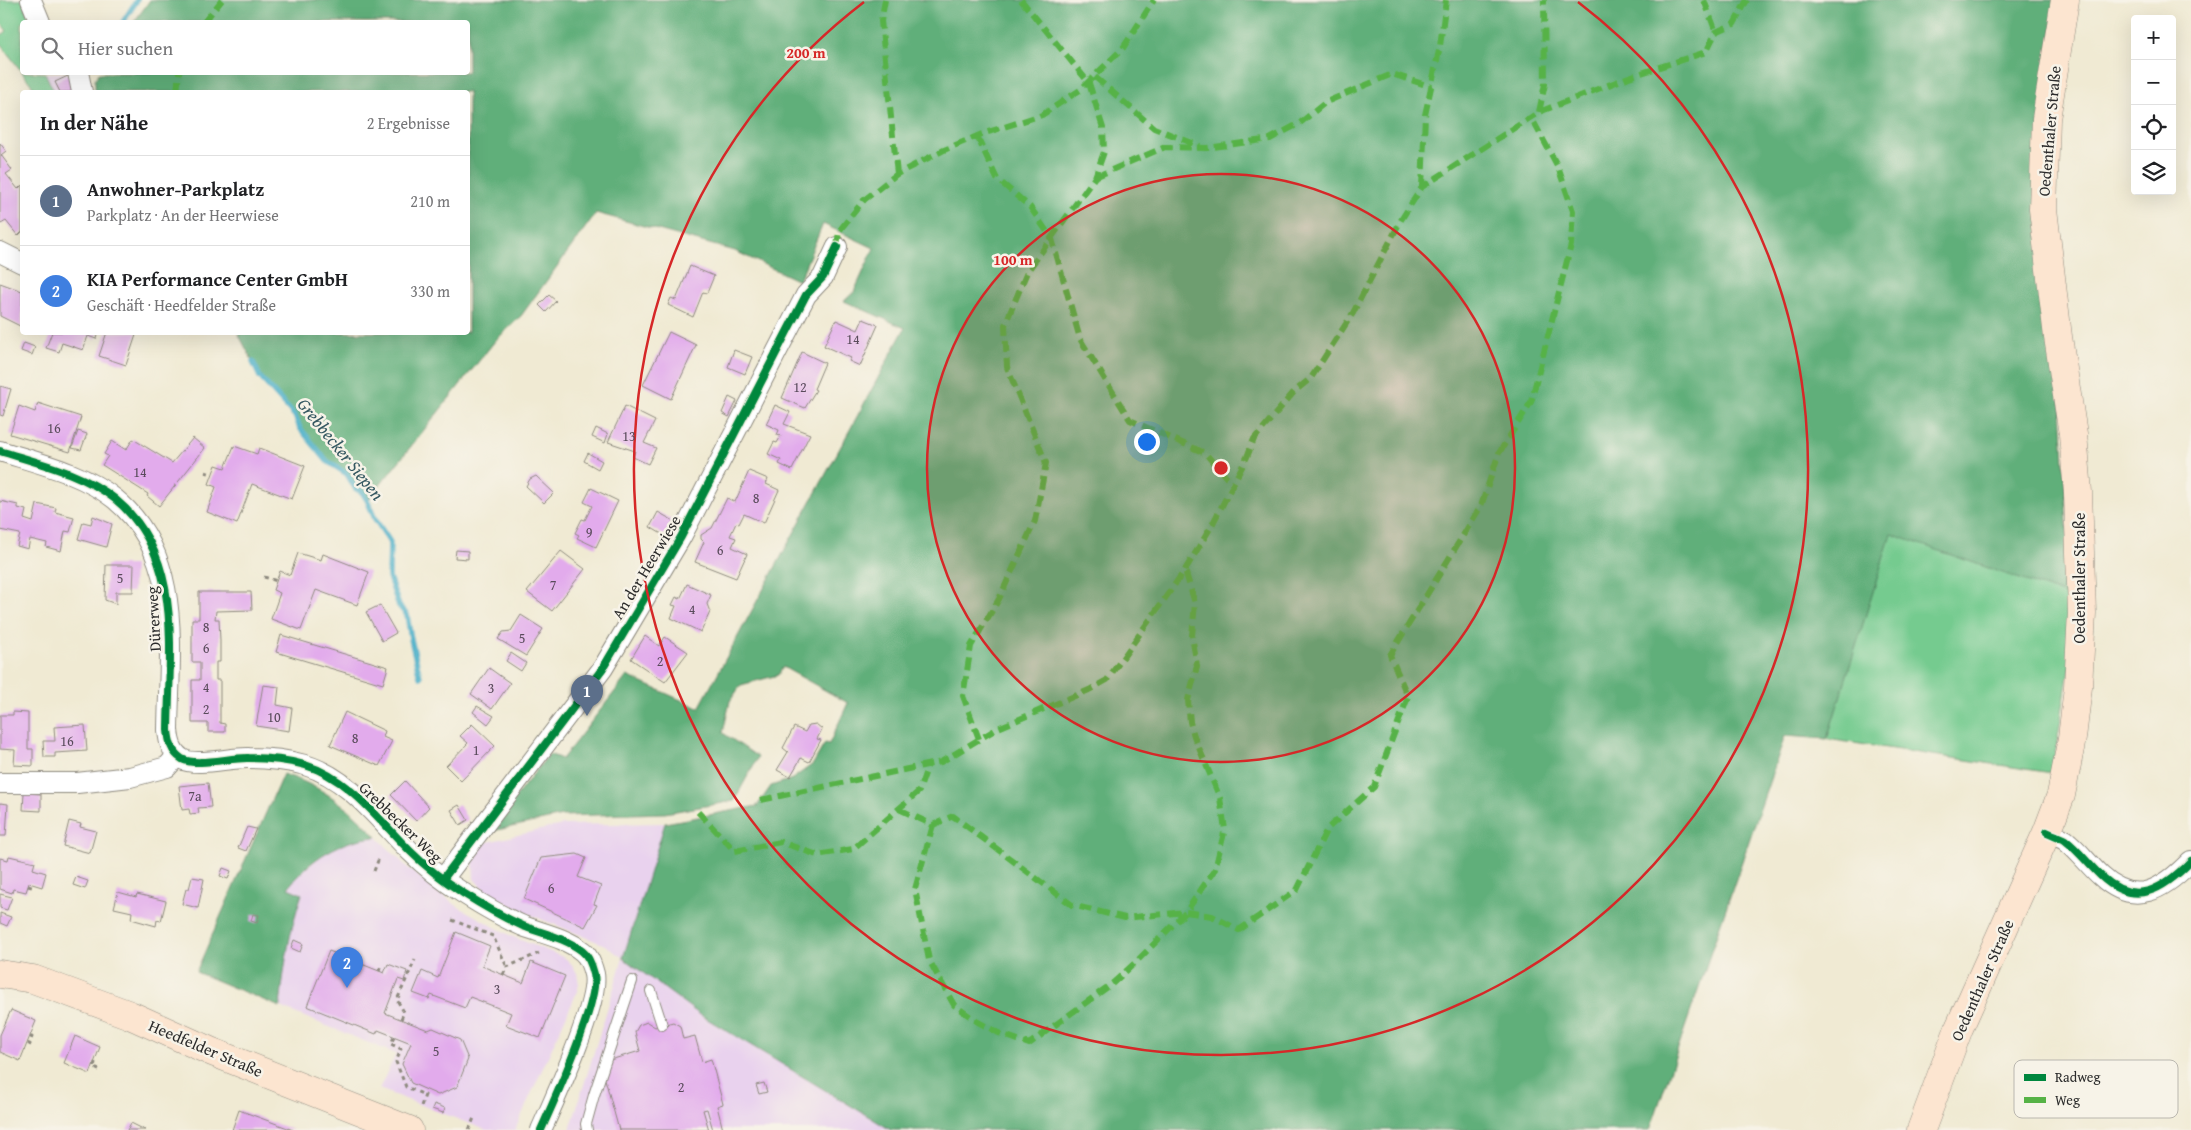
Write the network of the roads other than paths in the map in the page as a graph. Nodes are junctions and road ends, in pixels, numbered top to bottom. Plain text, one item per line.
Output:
1 (31, 0) edge
2 (2065, 0) edge
3 (39, 20) edge
4 (79, 75) edge
5 (82, 90) edge
6 (837, 247) dead end
7 (0, 252) edge
8 (20, 262) edge
9 (0, 451) edge
10 (177, 756) junction
11 (0, 783) edge
12 (2047, 832) junction
13 (2191, 861) edge
14 (443, 880) junction
15 (0, 974) edge
16 (632, 981) dead end
17 (651, 991) dead end
18 (662, 1024) dead end
19 (414, 1119) edge
20 (541, 1130) edge
21 (587, 1130) edge
22 (1921, 1130) edge

1 - 3 street
2 - 12 main road, Oedenthaler Straße
4 - 5 street
6 - 14 street, An der Heerwiese
7 - 8 street
9 - 10 street, Dürerweg
10 - 11 street
10 - 14 street, Grebbecker Weg
12 - 13 street
12 - 22 main road, Oedenthaler Straße
14 - 20 street, Grebbecker Weg
15 - 19 main road, Heedfelder Straße
16 - 21 lane
17 - 18 lane

